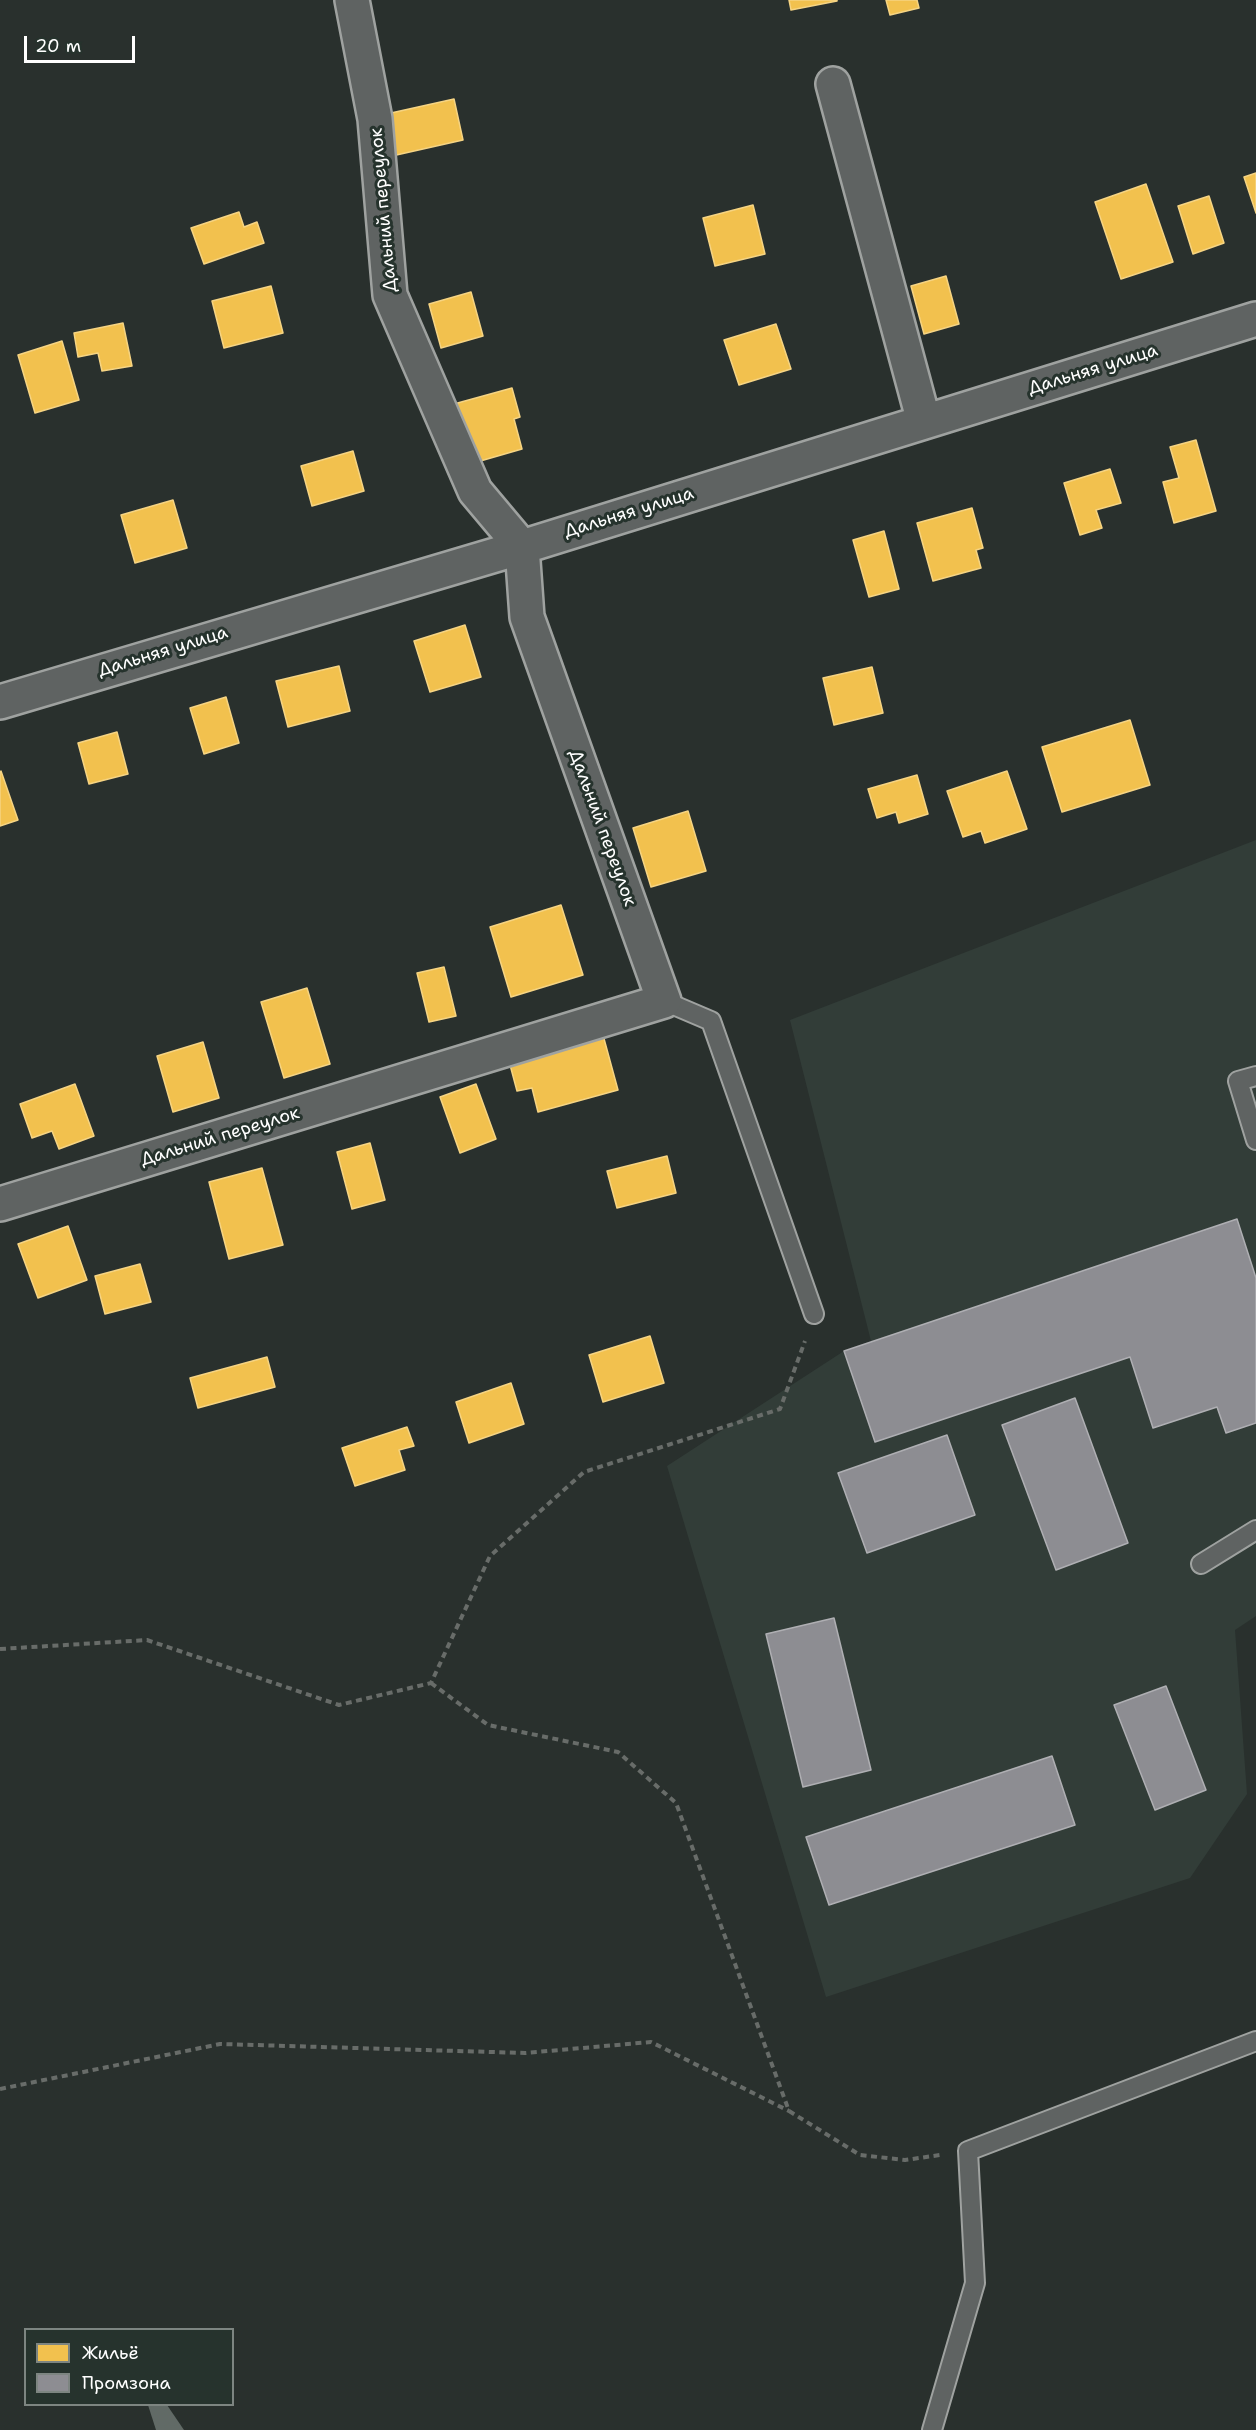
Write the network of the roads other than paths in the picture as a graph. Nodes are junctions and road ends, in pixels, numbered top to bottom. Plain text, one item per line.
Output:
1 (352, 0) edge
2 (833, 84) dead end
3 (1256, 320) edge
4 (924, 422) junction
5 (522, 547) junction
6 (0, 702) edge
7 (664, 1001) junction
8 (1256, 1076) edge
9 (1256, 1140) edge
10 (0, 1204) edge
11 (814, 1314) road end
12 (1256, 1530) edge
13 (1201, 1563) dead end
14 (1256, 2041) edge
15 (932, 2430) edge

1 - 5 street, Дальний переулок
2 - 4 street
3 - 4 street, Дальняя улица
4 - 5 street, Дальняя улица
5 - 6 street, Дальняя улица
5 - 7 street, Дальний переулок
7 - 10 street, Дальний переулок
7 - 11 lane
8 - 9 lane
12 - 13 lane
14 - 15 lane

